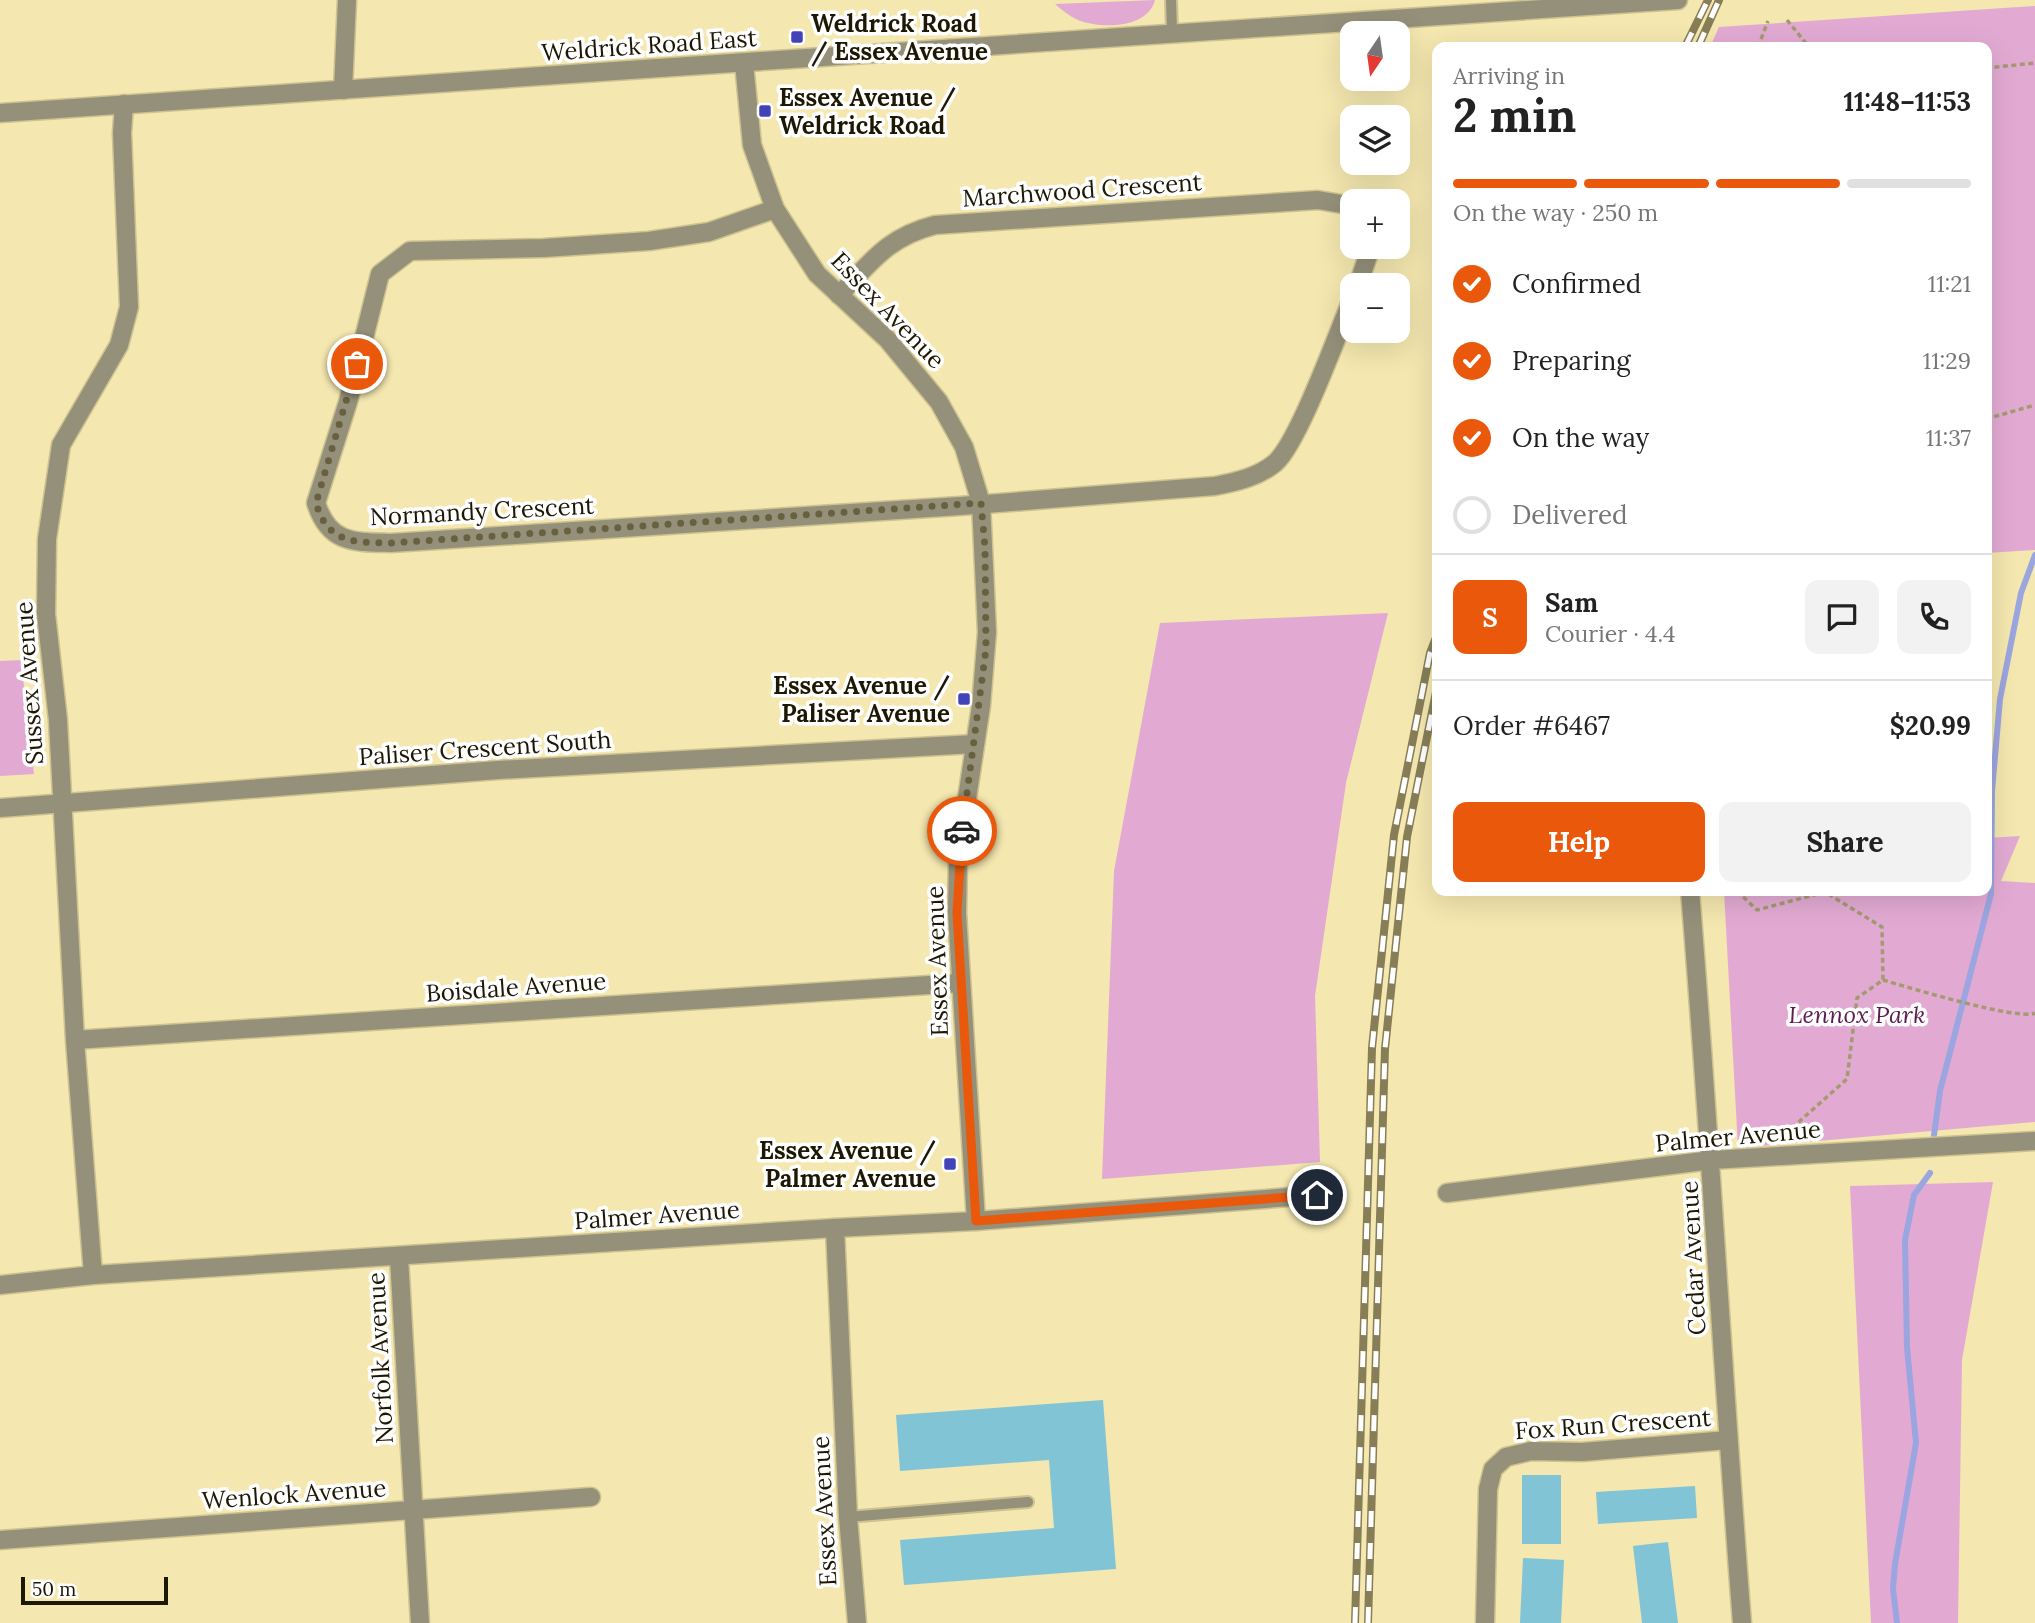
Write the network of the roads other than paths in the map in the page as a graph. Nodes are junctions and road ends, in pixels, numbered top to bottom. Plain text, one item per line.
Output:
1 (347, 0) edge
2 (1171, 0) edge
3 (1678, 0) edge
4 (1172, 32) junction
5 (744, 63) junction
6 (344, 90) junction
7 (124, 104) junction
8 (0, 113) edge
9 (1340, 204) edge
10 (775, 209) junction
11 (839, 295) junction
12 (1340, 328) edge
13 (981, 503) junction
14 (975, 744) junction
15 (62, 803) junction
16 (0, 808) edge
17 (1690, 896) edge
18 (960, 983) junction
19 (75, 1040) junction
20 (2035, 1141) edge
21 (1712, 1160) junction
22 (1447, 1193) dead end
23 (1317, 1195) dead end
24 (976, 1221) junction
25 (835, 1228) junction
26 (399, 1257) junction
27 (93, 1275) junction
28 (0, 1284) edge
29 (1728, 1440) junction
30 (592, 1497) dead end
31 (1028, 1502) dead end
32 (412, 1510) junction
33 (848, 1517) junction
34 (0, 1540) edge
35 (420, 1623) edge
36 (856, 1623) edge
37 (1485, 1623) edge
38 (1742, 1623) edge

1 - 6 street
2 - 4 lane
3 - 4 street, Weldrick Road East
4 - 5 street, Weldrick Road East
5 - 6 street, Weldrick Road East
5 - 10 street, Essex Avenue
6 - 7 street, Weldrick Road East
7 - 8 street, Weldrick Road East
7 - 15 street, Sussex Avenue
9 - 11 street, Marchwood Crescent
10 - 11 street, Essex Avenue
10 - 13 street, Normandy Crescent
11 - 13 street, Essex Avenue
12 - 13 street
13 - 14 street, Essex Avenue
14 - 15 street, Paliser Crescent South
14 - 18 street, Essex Avenue
15 - 16 street, Paliser Crescent South
15 - 19 street, Sussex Avenue
17 - 21 street, Cedar Avenue
18 - 19 street, Boisdale Avenue
18 - 24 street, Essex Avenue
19 - 27 street, Sussex Avenue
20 - 21 street, Palmer Avenue
21 - 22 street, Palmer Avenue
21 - 29 street, Cedar Avenue
23 - 24 street, Palmer Avenue
24 - 25 street, Palmer Avenue
25 - 26 street, Palmer Avenue
25 - 33 street, Essex Avenue
26 - 27 street, Palmer Avenue
26 - 32 street, Norfolk Avenue
27 - 28 street, Palmer Avenue
29 - 37 street, Fox Run Crescent
29 - 38 street, Cedar Avenue
30 - 32 street, Wenlock Avenue
31 - 33 lane
32 - 34 street, Wenlock Avenue
32 - 35 street, Norfolk Avenue
33 - 36 street, Essex Avenue

